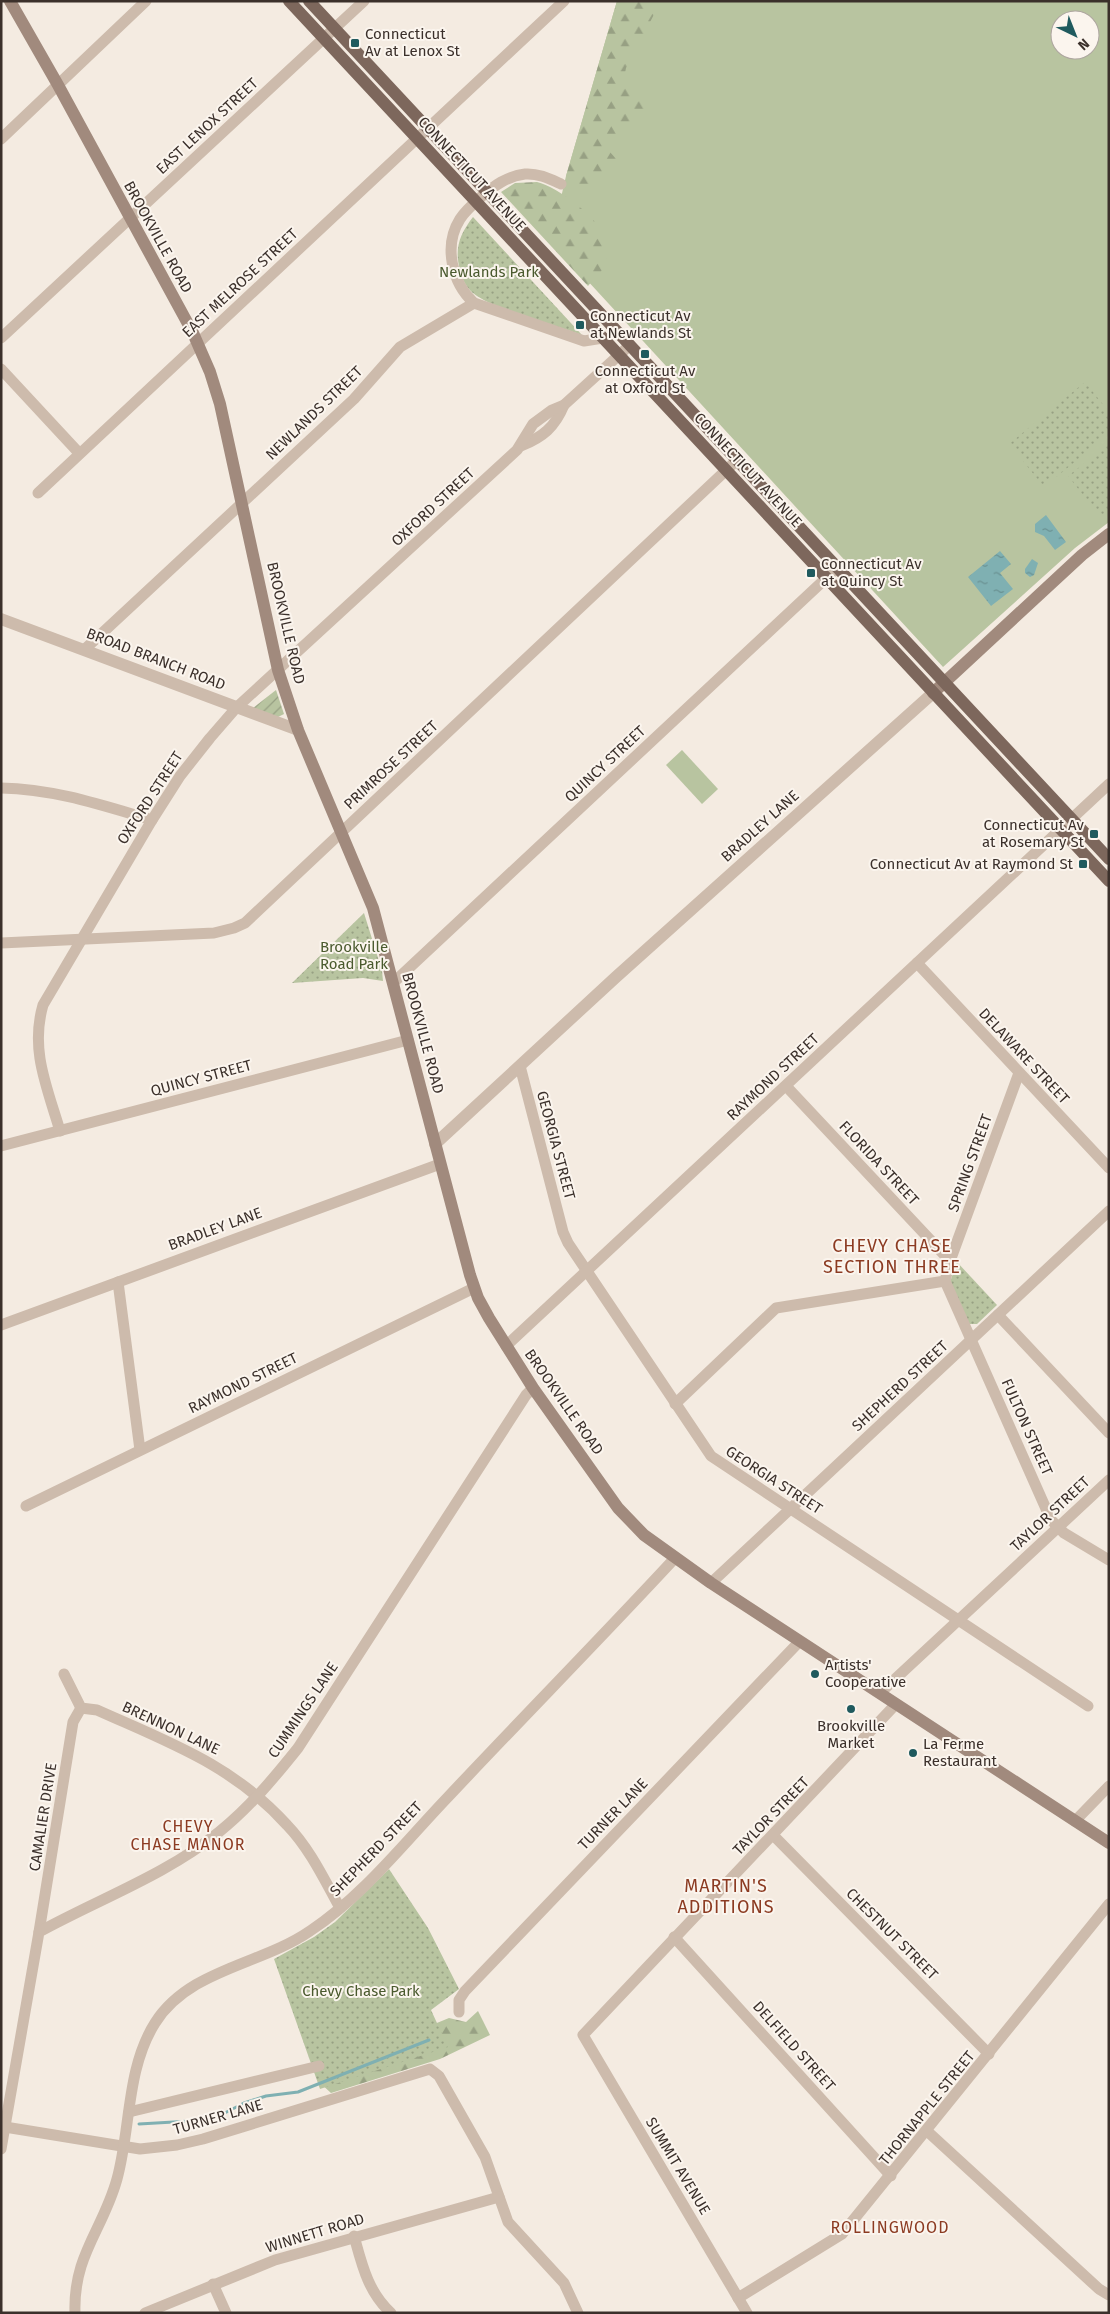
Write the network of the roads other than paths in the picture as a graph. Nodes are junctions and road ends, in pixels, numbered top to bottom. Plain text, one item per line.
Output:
1 (10, 1) edge
2 (146, 1) edge
3 (289, 1) edge
4 (309, 1) edge
5 (364, 1) edge
6 (564, 1) edge
7 (335, 28) junction
8 (324, 39) junction
9 (58, 85) junction
10 (421, 134) junction
11 (1, 139) edge
12 (561, 184) dead end
13 (481, 198) junction
14 (129, 218) junction
15 (474, 303) junction
16 (1, 338) edge
17 (603, 338) junction
18 (197, 344) junction
19 (630, 345) junction
20 (619, 355) junction
21 (1, 369) edge
22 (80, 453) junction
23 (737, 460) junction
24 (726, 470) junction
25 (38, 493) dead end
26 (242, 502) junction
27 (1109, 534) edge
28 (837, 568) junction
29 (826, 578) junction
30 (1, 619) edge
31 (85, 649) junction
32 (278, 670) junction
33 (944, 682) junction
34 (933, 693) junction
35 (236, 708) junction
36 (298, 730) junction
37 (1107, 787) edge
38 (1, 788) edge
39 (1072, 819) junction
40 (152, 820) junction
41 (1061, 830) junction
42 (342, 831) junction
43 (1109, 859) edge
44 (1109, 881) edge
45 (82, 938) junction
46 (1, 943) edge
47 (917, 964) junction
48 (393, 982) junction
49 (408, 1040) junction
50 (520, 1066) junction
51 (1019, 1073) junction
52 (786, 1086) junction
53 (60, 1130) junction
54 (435, 1144) junction
55 (1, 1146) edge
56 (440, 1164) junction
57 (1109, 1168) edge
58 (1109, 1211) edge
59 (950, 1261) junction
60 (587, 1272) junction
61 (118, 1282) junction
62 (945, 1282) junction
63 (474, 1288) junction
64 (998, 1315) junction
65 (1, 1325) edge
66 (972, 1340) junction
67 (506, 1346) junction
68 (533, 1388) junction
69 (675, 1404) junction
70 (1109, 1433) edge
71 (140, 1450) junction
72 (1109, 1480) edge
73 (26, 1506) dead end
74 (790, 1509) junction
75 (1058, 1527) junction
76 (675, 1558) junction
77 (1109, 1560) edge
78 (710, 1582) junction
79 (959, 1620) junction
80 (799, 1642) junction
81 (64, 1674) dead end
82 (880, 1693) junction
83 (896, 1704) junction
84 (1088, 1706) dead end
85 (81, 1708) junction
86 (1109, 1786) edge
87 (257, 1796) junction
88 (1075, 1821) junction
89 (774, 1835) junction
90 (1109, 1843) edge
91 (1109, 1904) edge
92 (340, 1908) junction
93 (39, 1932) junction
94 (674, 1937) junction
95 (459, 2012) dead end
96 (583, 2035) joint
97 (989, 2054) junction
98 (319, 2066) dead end
99 (130, 2112) junction
100 (5, 2127) junction
101 (927, 2131) junction
102 (122, 2146) junction
103 (1, 2149) edge
104 (891, 2176) junction
105 (499, 2197) junction
106 (354, 2236) junction
107 (213, 2284) junction
108 (1109, 2295) edge
109 (738, 2298) junction
110 (75, 2313) edge
111 (145, 2313) edge
112 (226, 2313) edge
113 (391, 2313) edge
114 (578, 2313) edge
115 (747, 2313) edge

1 - 9 main road, BROOKVILLE ROAD
2 - 9 street
3 - 8 main road, CONNECTICUT AVENUE
4 - 7 main road, CONNECTICUT AVENUE
5 - 7 street, EAST LENOX STREET
6 - 10 street, EAST MELROSE STREET
7 - 8 street, EAST LENOX STREET
7 - 10 main road, CONNECTICUT AVENUE
8 - 10 main road, CONNECTICUT AVENUE
8 - 14 street, EAST LENOX STREET
9 - 11 street
9 - 14 main road, BROOKVILLE ROAD
10 - 13 main road, CONNECTICUT AVENUE
10 - 18 street, EAST MELROSE STREET
12 - 13 street
13 - 15 street
13 - 17 main road, CONNECTICUT AVENUE
13 - 19 main road, CONNECTICUT AVENUE
14 - 16 street, EAST LENOX STREET
14 - 18 main road, BROOKVILLE ROAD
15 - 17 street
15 - 26 street, NEWLANDS STREET
17 - 20 main road, CONNECTICUT AVENUE
18 - 22 street, EAST MELROSE STREET
18 - 26 main road, BROOKVILLE ROAD
19 - 20 street, OXFORD STREET
19 - 23 main road, CONNECTICUT AVENUE
20 - 24 main road, CONNECTICUT AVENUE
20 - 32 street, OXFORD STREET
21 - 22 street
22 - 25 street, EAST MELROSE STREET
23 - 24 street, PRIMROSE STREET
23 - 28 main road, CONNECTICUT AVENUE
24 - 29 main road, CONNECTICUT AVENUE
24 - 42 street, PRIMROSE STREET
26 - 31 street, NEWLANDS STREET
26 - 32 main road, BROOKVILLE ROAD
27 - 33 main road, BRADLEY LANE
28 - 29 street, QUINCY STREET
28 - 33 main road, CONNECTICUT AVENUE
29 - 34 main road, CONNECTICUT AVENUE
29 - 48 street, QUINCY STREET
30 - 31 street, BROAD BRANCH ROAD
31 - 35 street, BROAD BRANCH ROAD
32 - 35 street, OXFORD STREET
32 - 36 main road, BROOKVILLE ROAD
33 - 34 main road, BRADLEY LANE
33 - 39 main road, CONNECTICUT AVENUE
34 - 41 main road, CONNECTICUT AVENUE
34 - 50 street, BRADLEY LANE
35 - 36 street, BROAD BRANCH ROAD
35 - 40 street, OXFORD STREET
36 - 42 main road, BROOKVILLE ROAD
37 - 39 street
38 - 40 street
39 - 41 street
39 - 43 main road, CONNECTICUT AVENUE
40 - 45 street, OXFORD STREET
41 - 44 main road, CONNECTICUT AVENUE
41 - 47 street, RAYMOND STREET
42 - 45 street, PRIMROSE STREET
42 - 48 main road, BROOKVILLE ROAD
45 - 46 street, PRIMROSE STREET
45 - 53 street, OXFORD STREET
47 - 51 street, DELAWARE STREET
47 - 52 street, RAYMOND STREET
48 - 49 main road, BROOKVILLE ROAD
49 - 53 street, QUINCY STREET
49 - 54 main road, BROOKVILLE ROAD
50 - 54 street, BRADLEY LANE
50 - 60 street, GEORGIA STREET
51 - 57 street, DELAWARE STREET
51 - 59 street, SPRING STREET
52 - 59 street, FLORIDA STREET
52 - 60 street, RAYMOND STREET
53 - 55 street, QUINCY STREET
54 - 56 main road, BROOKVILLE ROAD
56 - 61 street, BRADLEY LANE
56 - 63 main road, BROOKVILLE ROAD
58 - 64 street, SHEPHERD STREET
59 - 62 street, SPRING STREET
60 - 67 street, RAYMOND STREET
60 - 69 street, GEORGIA STREET
61 - 65 street, BRADLEY LANE
61 - 71 street
62 - 66 street, FULTON STREET
62 - 69 street
63 - 67 main road, BROOKVILLE ROAD
63 - 71 street, RAYMOND STREET
64 - 66 street, SHEPHERD STREET
64 - 70 street
66 - 74 street, SHEPHERD STREET
66 - 75 street, FULTON STREET
67 - 68 main road, BROOKVILLE ROAD
68 - 76 main road, BROOKVILLE ROAD
68 - 87 street, CUMMINGS LANE
69 - 74 street, GEORGIA STREET
71 - 73 street, RAYMOND STREET
72 - 75 street, TAYLOR STREET
74 - 78 street, SHEPHERD STREET
74 - 79 street, GEORGIA STREET
75 - 77 street, FULTON STREET
75 - 79 street, TAYLOR STREET
76 - 78 main road, BROOKVILLE ROAD
76 - 92 street, SHEPHERD STREET
78 - 80 main road, BROOKVILLE ROAD
79 - 82 street, TAYLOR STREET
79 - 84 street, GEORGIA STREET
80 - 82 main road, BROOKVILLE ROAD
80 - 95 street, TURNER LANE
81 - 85 street
82 - 83 main road, BROOKVILLE ROAD
83 - 88 main road, BROOKVILLE ROAD
83 - 89 street, TAYLOR STREET
85 - 87 street, BRENNON LANE
85 - 93 street, CAMALIER DRIVE
86 - 88 street
87 - 92 street, BRENNON LANE
87 - 93 street, CUMMINGS LANE
88 - 90 main road, BROOKVILLE ROAD
89 - 94 street, TAYLOR STREET
89 - 97 street, CHESTNUT STREET
91 - 97 street, THORNAPPLE STREET
92 - 99 street, SHEPHERD STREET
93 - 100 street
94 - 96 street, TAYLOR STREET
94 - 104 street, DELFIELD STREET
96 - 109 street, SUMMIT AVENUE
97 - 101 street, THORNAPPLE STREET
98 - 99 street, TURNER LANE
99 - 102 street, SHEPHERD STREET
100 - 102 street, TURNER LANE
100 - 103 street
101 - 104 street, THORNAPPLE STREET
101 - 108 street
102 - 105 street, TURNER LANE
102 - 110 street, SHEPHERD STREET
104 - 109 street, THORNAPPLE STREET
105 - 106 street, WINNETT ROAD
105 - 114 street
106 - 107 street, WINNETT ROAD
106 - 113 street
107 - 111 street, WINNETT ROAD
107 - 112 street
109 - 115 street, SUMMIT AVENUE

